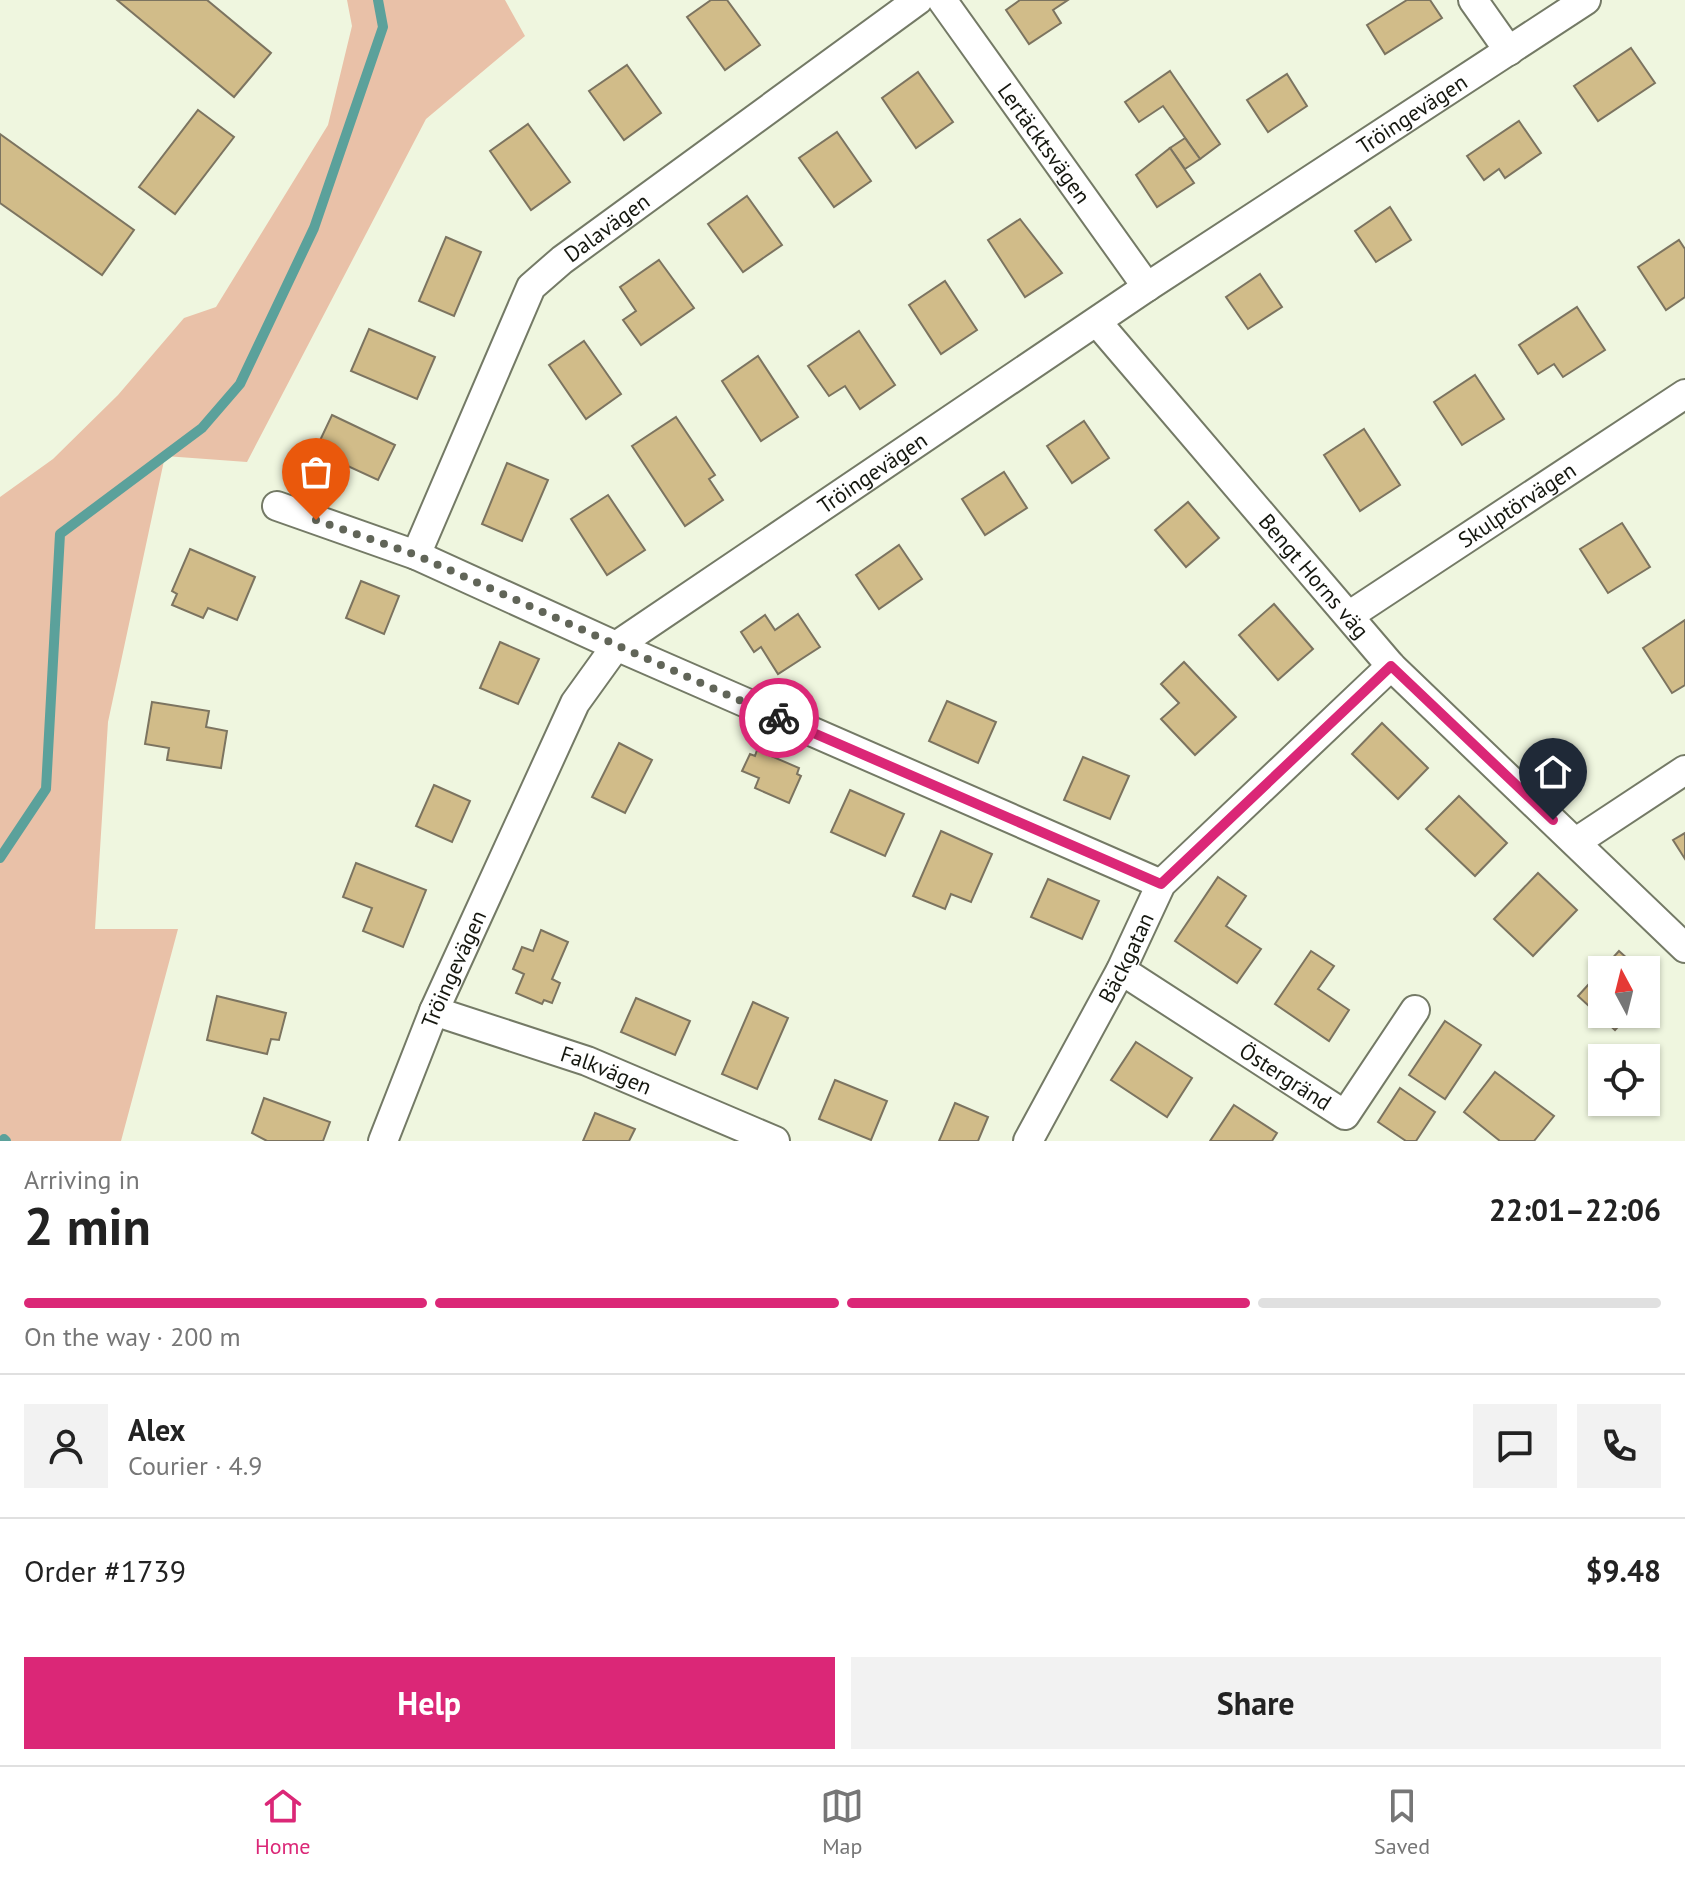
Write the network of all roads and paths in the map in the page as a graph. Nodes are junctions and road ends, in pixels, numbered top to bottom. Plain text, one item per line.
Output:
1 (918, 0) edge
2 (942, 0) edge
3 (1473, 0) edge
4 (1586, 0) edge
5 (1509, 51) junction
6 (1147, 287) junction
7 (1097, 322) junction
8 (1685, 394) edge
9 (277, 506) dead end
10 (416, 555) junction
11 (1350, 615) junction
12 (616, 646) junction
13 (1391, 666) junction
14 (1685, 770) edge
15 (1576, 842) junction
16 (1161, 884) junction
17 (1685, 948) edge
18 (1121, 970) junction
19 (1415, 1010) dead end
20 (434, 1011) junction
21 (383, 1141) edge
22 (775, 1141) edge
23 (1028, 1141) edge

1 - 10 street, Dalavägen
2 - 6 street, Lertäcktsvägen
3 - 5 street
4 - 5 street, Tröingevägen
5 - 6 street, Tröingevägen
6 - 7 street, Tröingevägen
7 - 11 street, Bengt Horns väg
7 - 12 street, Tröingevägen
8 - 11 street, Skulptörvägen
9 - 10 street
10 - 12 street
11 - 13 street, Bengt Horns väg
12 - 16 street
12 - 20 street, Tröingevägen
13 - 15 street, Bengt Horns väg
13 - 16 street, Bäckgatan
14 - 15 street
15 - 17 street, Bengt Horns väg
16 - 18 street, Bäckgatan
18 - 19 street, Östergränd
18 - 23 street, Bäckgatan
20 - 21 street, Tröingevägen
20 - 22 street, Falkvägen

